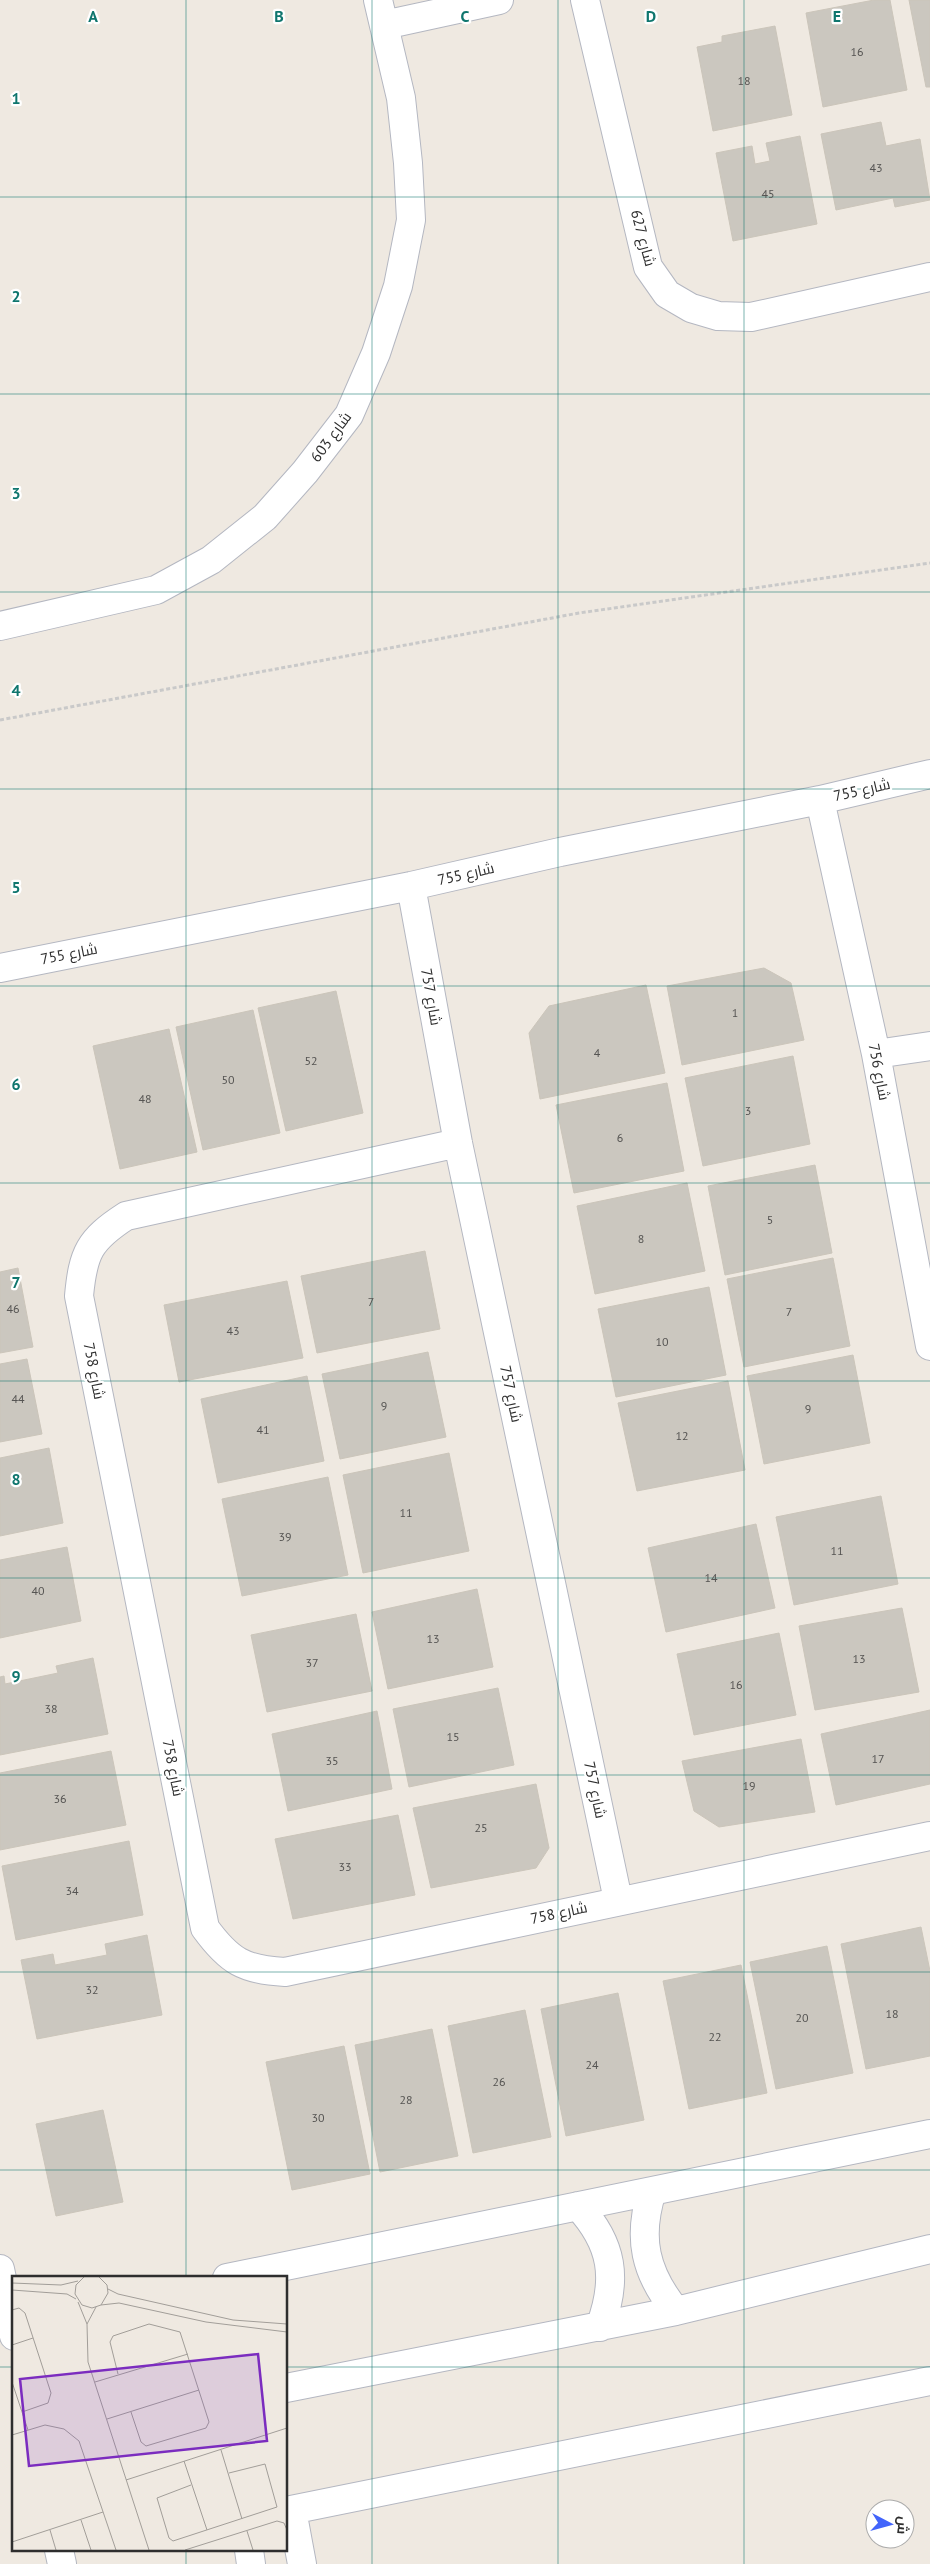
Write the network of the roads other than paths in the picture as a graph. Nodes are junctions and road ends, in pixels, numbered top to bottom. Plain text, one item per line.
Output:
1 (499, 0) edge
2 (585, 0) edge
3 (381, 12) edge
4 (930, 277) edge
5 (0, 626) edge
6 (930, 774) edge
7 (820, 800) junction
8 (411, 886) junction
9 (0, 968) edge
10 (930, 1046) edge
11 (876, 1054) junction
12 (458, 1143) junction
13 (930, 1346) edge
14 (930, 1836) edge
15 (618, 1900) junction
16 (930, 2134) edge
17 (652, 2191) junction
18 (578, 2206) junction
19 (930, 2249) edge
20 (0, 2269) edge
21 (237, 2276) edge
22 (676, 2311) junction
23 (12, 2323) edge
24 (600, 2327) junction
25 (930, 2381) edge
26 (288, 2388) edge
27 (289, 2510) edge
28 (302, 2564) edge

1 - 3 street
2 - 4 street, شارع 627
3 - 5 street, شارع 603
6 - 7 street, شارع 755
7 - 8 street, شارع 755
7 - 11 street, شارع 756
8 - 9 street, شارع 755
8 - 12 street, شارع 757
10 - 11 street
11 - 13 street, شارع 756
12 - 15 street, شارع 757
12 - 15 street, شارع 758
14 - 15 street, شارع 758
16 - 17 street
17 - 18 street
17 - 22 street
18 - 21 street
18 - 24 street
19 - 22 street
20 - 23 street
22 - 24 street
24 - 26 street
25 - 27 street
27 - 28 street

